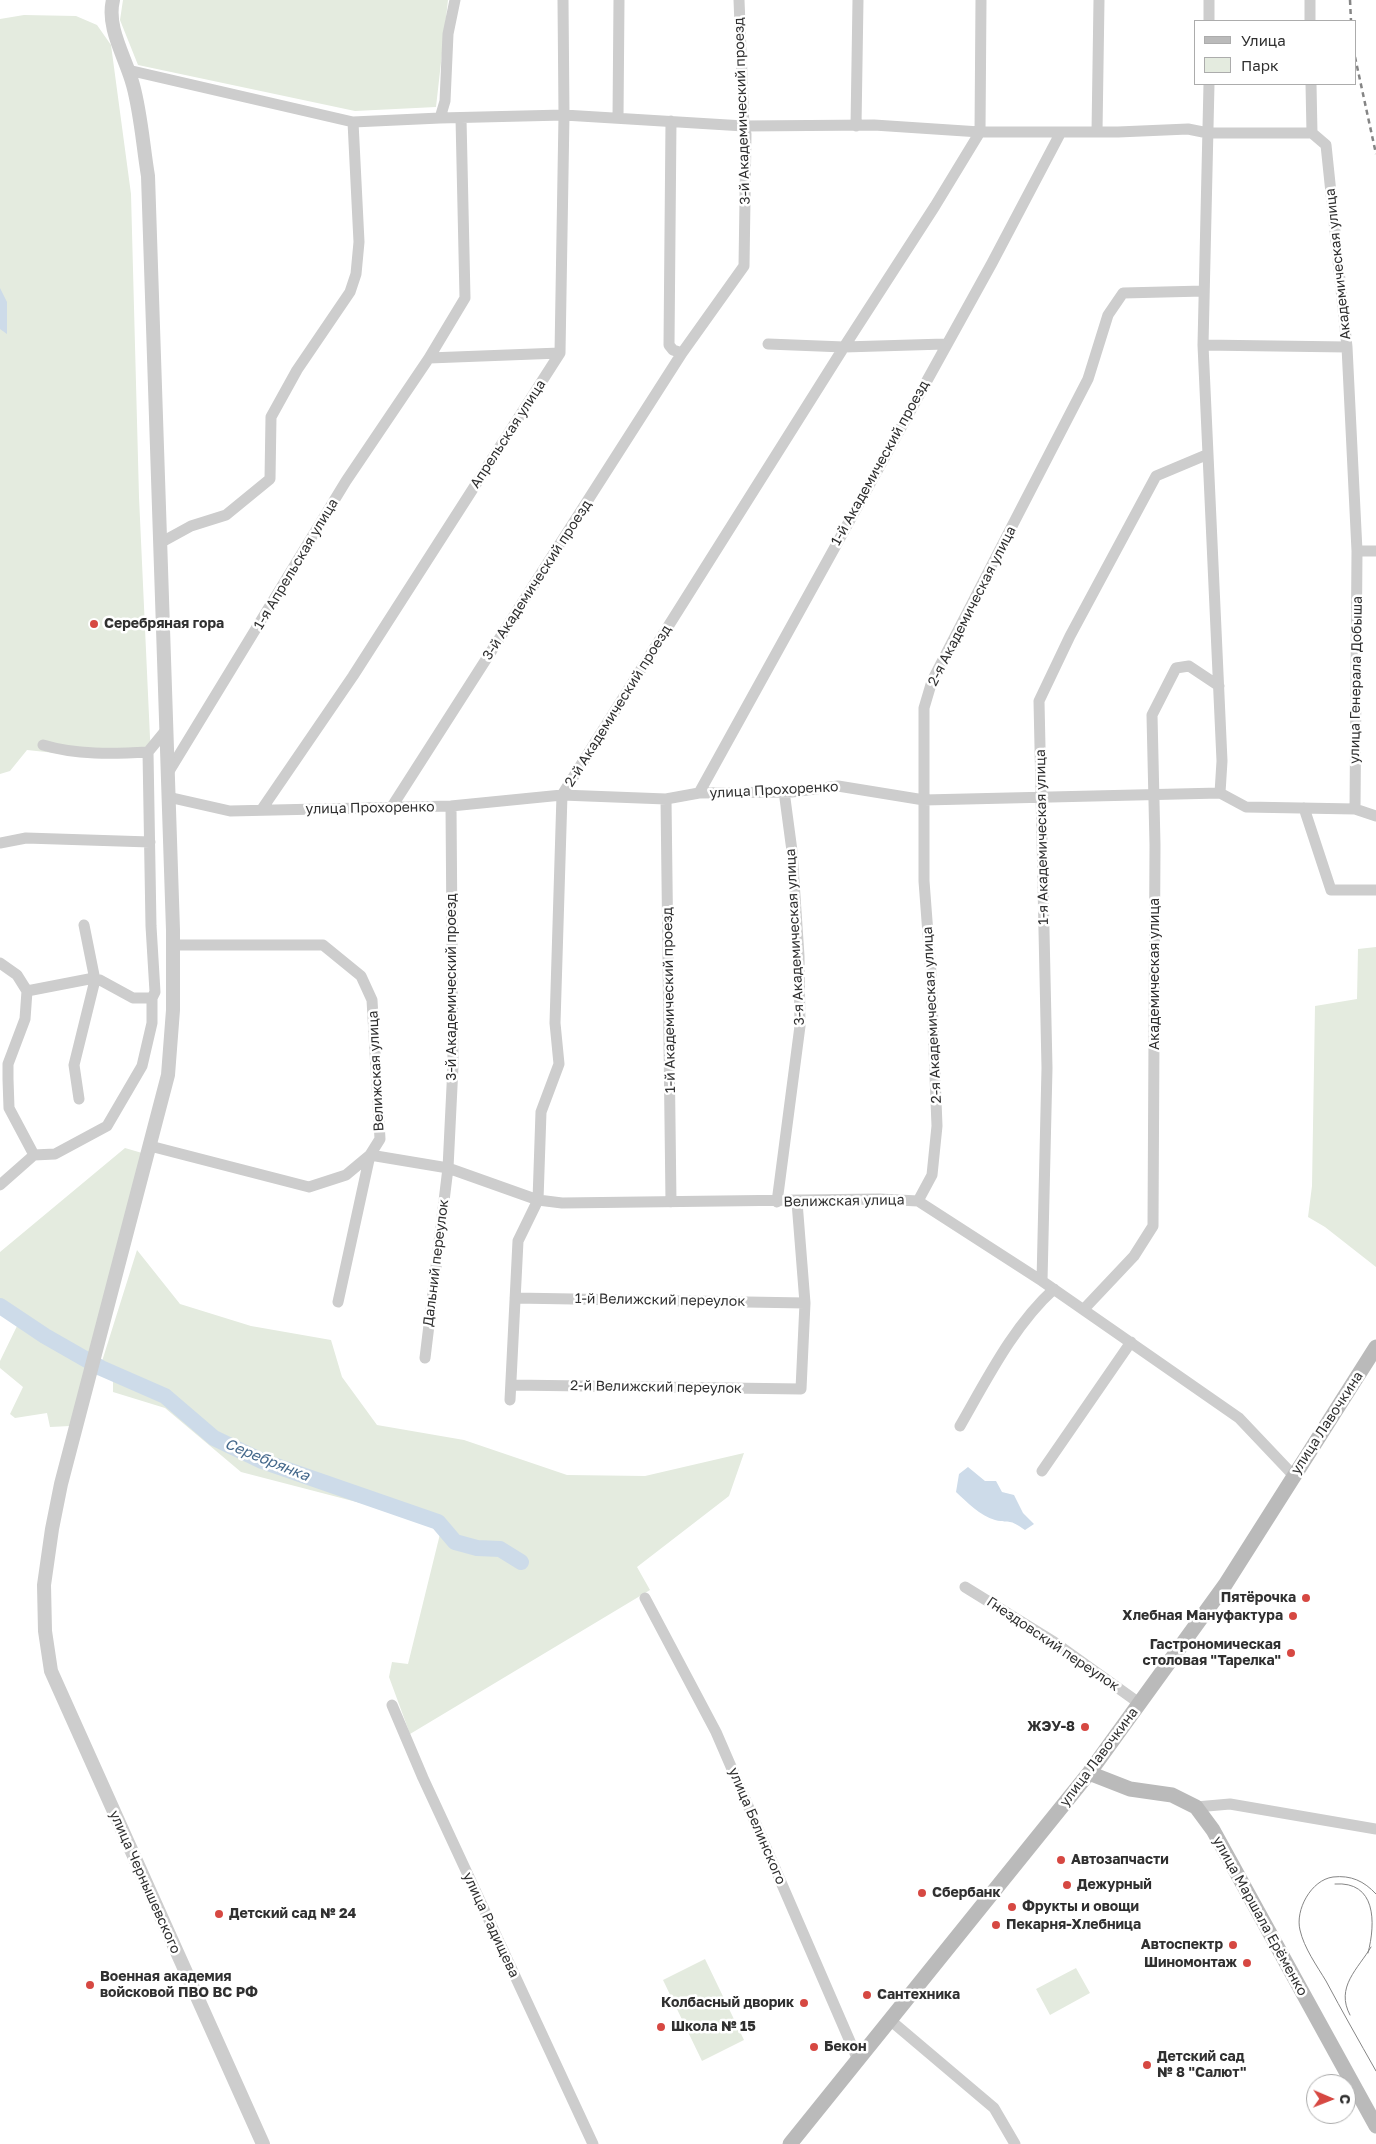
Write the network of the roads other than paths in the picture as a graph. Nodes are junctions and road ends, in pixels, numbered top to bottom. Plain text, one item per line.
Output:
1 (113, 0) edge
2 (455, 0) edge
3 (563, 0) edge
4 (619, 0) edge
5 (739, 0) edge
6 (858, 0) edge
7 (981, 0) edge
8 (1099, 0) edge
9 (1209, 0) edge
10 (1310, 0) edge
11 (1209, 20) edge
12 (1310, 20) edge
13 (128, 70) junction
14 (1208, 85) edge
15 (1311, 85) edge
16 (564, 115) junction
17 (440, 118) junction
18 (461, 118) junction
19 (618, 118) junction
20 (354, 122) junction
21 (671, 122) junction
22 (744, 126) junction
23 (856, 126) junction
24 (980, 132) junction
25 (1061, 132) junction
26 (1097, 132) junction
27 (1208, 133) junction
28 (1312, 133) junction
29 (1204, 291) junction
30 (768, 344) dead end
31 (945, 344) junction
32 (1203, 345) junction
33 (844, 347) junction
34 (1347, 347) junction
35 (560, 353) junction
36 (682, 353) junction
37 (429, 358) junction
38 (1206, 455) junction
39 (160, 543) junction
40 (1376, 550) edge
41 (1357, 551) junction
42 (1218, 686) junction
43 (166, 730) junction
44 (43, 744) dead end
45 (148, 752) junction
46 (168, 773) junction
47 (784, 791) junction
48 (1154, 793) junction
49 (1220, 793) junction
50 (699, 794) junction
51 (562, 795) junction
52 (1042, 796) junction
53 (168, 797) junction
54 (666, 799) junction
55 (924, 800) junction
56 (451, 806) junction
57 (391, 808) junction
58 (1304, 808) junction
59 (262, 809) junction
60 (1354, 809) junction
61 (1376, 816) edge
62 (150, 842) junction
63 (0, 843) edge
64 (1376, 890) edge
65 (84, 925) dead end
66 (173, 945) junction
67 (0, 963) edge
68 (96, 980) junction
69 (28, 991) junction
70 (152, 998) junction
71 (79, 1098) dead end
72 (150, 1146) junction
73 (34, 1155) junction
74 (370, 1155) junction
75 (448, 1168) junction
76 (0, 1185) edge
77 (538, 1200) junction
78 (918, 1201) junction
79 (671, 1202) junction
80 (777, 1202) junction
81 (797, 1202) junction
82 (1042, 1281) junction
83 (1054, 1289) junction
84 (515, 1298) junction
85 (338, 1302) dead end
86 (805, 1303) junction
87 (1084, 1309) junction
88 (1130, 1342) junction
89 (1376, 1347) edge
90 (425, 1358) dead end
91 (512, 1385) junction
92 (510, 1400) dead end
93 (960, 1426) dead end
94 (1042, 1471) dead end
95 (1294, 1476) junction
96 (965, 1587) dead end
97 (645, 1598) dead end
98 (1139, 1703) junction
99 (392, 1705) dead end
100 (1089, 1773) junction
101 (1196, 1806) junction
102 (1376, 1829) edge
103 (890, 2020) junction
104 (858, 2060) junction
105 (1376, 2126) edge
106 (263, 2144) edge
107 (593, 2144) edge
108 (790, 2144) edge
109 (1015, 2144) edge

1 - 13 street, улица Чернышевского
2 - 17 street
3 - 16 street
4 - 19 street
5 - 22 street, 3-й Академический проезд
6 - 23 street
7 - 24 street
8 - 26 street
9 - 11 street
10 - 12 street
13 - 20 street
13 - 39 street, улица Чернышевского
14 - 27 street
15 - 28 street
16 - 18 street
16 - 19 street
16 - 35 street
17 - 18 street
17 - 20 street
18 - 37 street, 1-я Апрельская улица
19 - 21 street
20 - 39 street
21 - 22 street
21 - 36 street
22 - 23 street
22 - 36 street, 3-й Академический проезд
23 - 24 street
24 - 25 street
24 - 33 street, 2-й Академический проезд
25 - 26 street
25 - 31 street, 1-й Академический проезд
26 - 27 street
27 - 28 street
27 - 29 street
28 - 34 street, Академическая улица
29 - 32 street
29 - 55 street, 2-я Академическая улица
30 - 33 street
31 - 33 street
31 - 50 street, 1-й Академический проезд
32 - 34 street, Академическая улица
32 - 38 street
33 - 51 street, 2-й Академический проезд
34 - 41 street, улица Генерала Добыша
35 - 37 street
35 - 59 street, Апрельская улица
36 - 57 street, 3-й Академический проезд
37 - 46 street, 1-я Апрельская улица
38 - 42 street
38 - 52 street, 1-я Академическая улица
39 - 43 street, улица Чернышевского
40 - 41 street
41 - 60 street, улица Генерала Добыша
42 - 48 street, Академическая улица
42 - 49 street
43 - 45 street
43 - 46 street, улица Чернышевского
44 - 45 street
45 - 62 street
46 - 53 street, улица Чернышевского
47 - 50 street, улица Прохоренко
47 - 55 street, улица Прохоренко
47 - 80 street, 3-я Академическая улица
48 - 49 street, улица Прохоренко
48 - 52 street, улица Прохоренко
48 - 87 street, Академическая улица
49 - 58 street, улица Прохоренко
50 - 54 street, улица Прохоренко
51 - 54 street, улица Прохоренко
51 - 56 street, улица Прохоренко
51 - 77 street, 2-й Академический проезд
52 - 55 street, улица Прохоренко
52 - 82 street, 1-я Академическая улица
53 - 59 street, улица Прохоренко
53 - 66 street, улица Чернышевского
54 - 79 street, 1-й Академический проезд
55 - 78 street, 2-я Академическая улица
56 - 57 street, улица Прохоренко
56 - 75 street, 3-й Академический проезд
57 - 59 street, улица Прохоренко
58 - 60 street, улица Прохоренко
58 - 64 street
60 - 61 street, улица Прохоренко
62 - 63 street
62 - 70 street
65 - 68 street
66 - 72 street, улица Чернышевского
66 - 74 street, Велижская улица
67 - 69 street
68 - 69 street
68 - 70 street
68 - 71 street
69 - 73 street
70 - 73 street
72 - 74 street, Велижская улица
72 - 106 street, улица Чернышевского
73 - 76 street
74 - 75 street, Велижская улица
74 - 85 street, Велижская улица
75 - 77 street, Велижская улица
75 - 90 street, Дальний переулок
77 - 79 street, Велижская улица
77 - 84 street
78 - 81 street, Велижская улица
78 - 82 street, Велижская улица
79 - 80 street, Велижская улица
80 - 81 street, Велижская улица
81 - 86 street
82 - 83 street, Велижская улица
83 - 87 street, Велижская улица
83 - 93 street
84 - 86 street, 1-й Велижский переулок
84 - 91 street
86 - 91 street, 2-й Велижский переулок
87 - 88 street, Велижская улица
88 - 94 street
88 - 95 street, Велижская улица
89 - 95 main road, улица Лавочкина
91 - 92 street
95 - 98 main road, улица Лавочкина
96 - 98 street, Гнездовский переулок
97 - 104 street, улица Белинского
98 - 100 main road, улица Лавочкина
99 - 107 street, улица Радищева
100 - 101 main road
100 - 103 main road, улица Лавочкина
101 - 102 street
101 - 105 main road, улица Маршала Ерёменко
103 - 104 main road, улица Лавочкина
103 - 109 street
104 - 108 main road, улица Лавочкина

